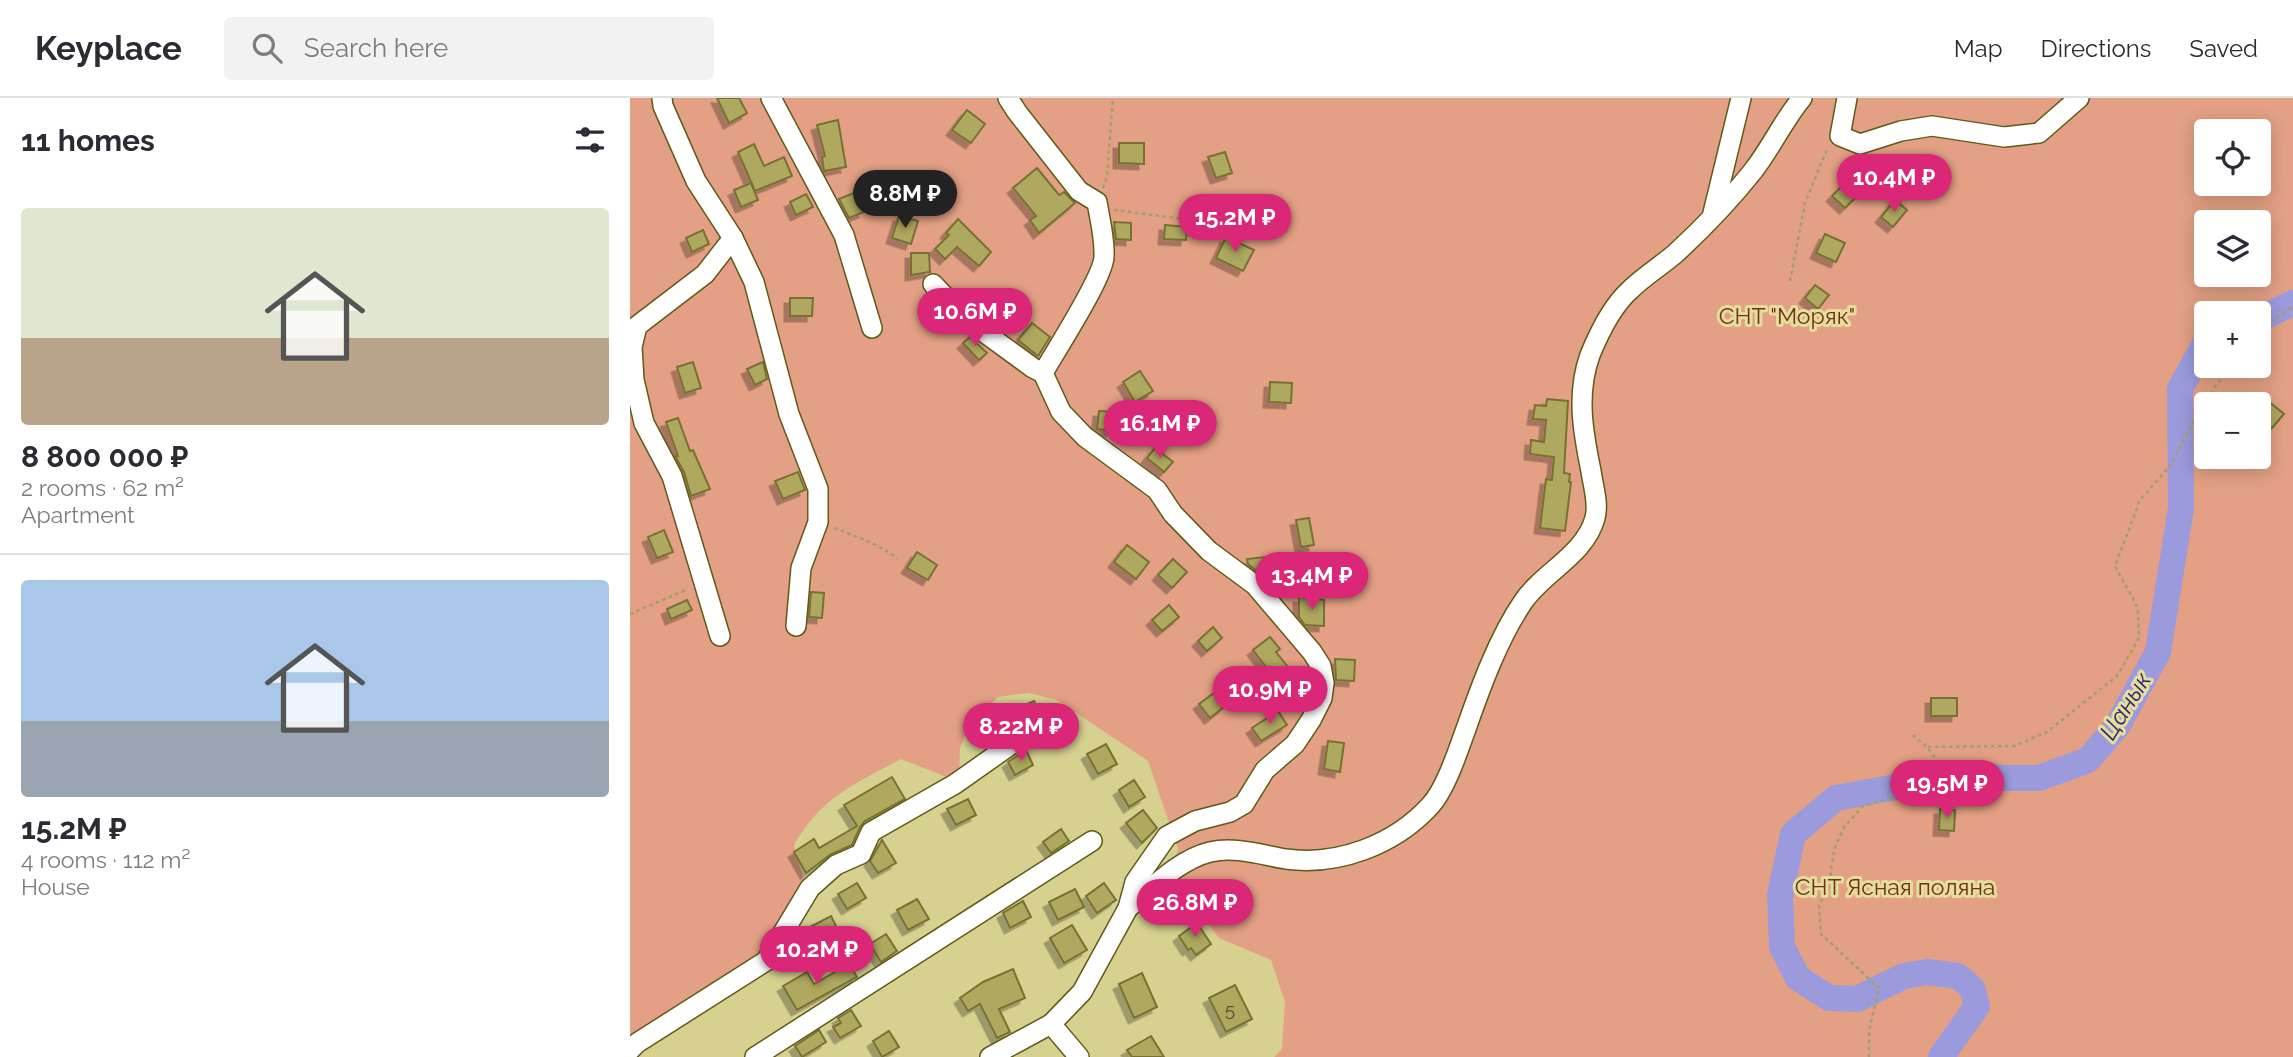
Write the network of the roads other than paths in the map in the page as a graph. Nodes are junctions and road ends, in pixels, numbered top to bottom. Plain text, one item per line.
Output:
1 (662, 98) edge
2 (771, 98) edge
3 (1008, 98) edge
4 (1741, 98) edge
5 (1802, 98) edge
6 (1847, 98) edge
7 (2080, 98) edge
8 (1712, 218) junction
9 (733, 238) junction
10 (933, 284) dead end
11 (872, 328) dead end
12 (1043, 373) junction
13 (796, 626) dead end
14 (720, 636) dead end
15 (1016, 741) dead end
16 (1092, 841) dead end
17 (1128, 908) junction
18 (1051, 1024) junction
19 (630, 1050) edge
20 (755, 1057) edge
21 (990, 1057) edge
22 (1079, 1057) edge

1 - 9 street
2 - 11 street
3 - 12 street
4 - 8 street
5 - 8 street
6 - 7 street
8 - 17 street
9 - 13 street
9 - 14 street
10 - 12 street
12 - 17 street
15 - 19 street
16 - 20 street
17 - 18 street
18 - 21 street
18 - 22 street

